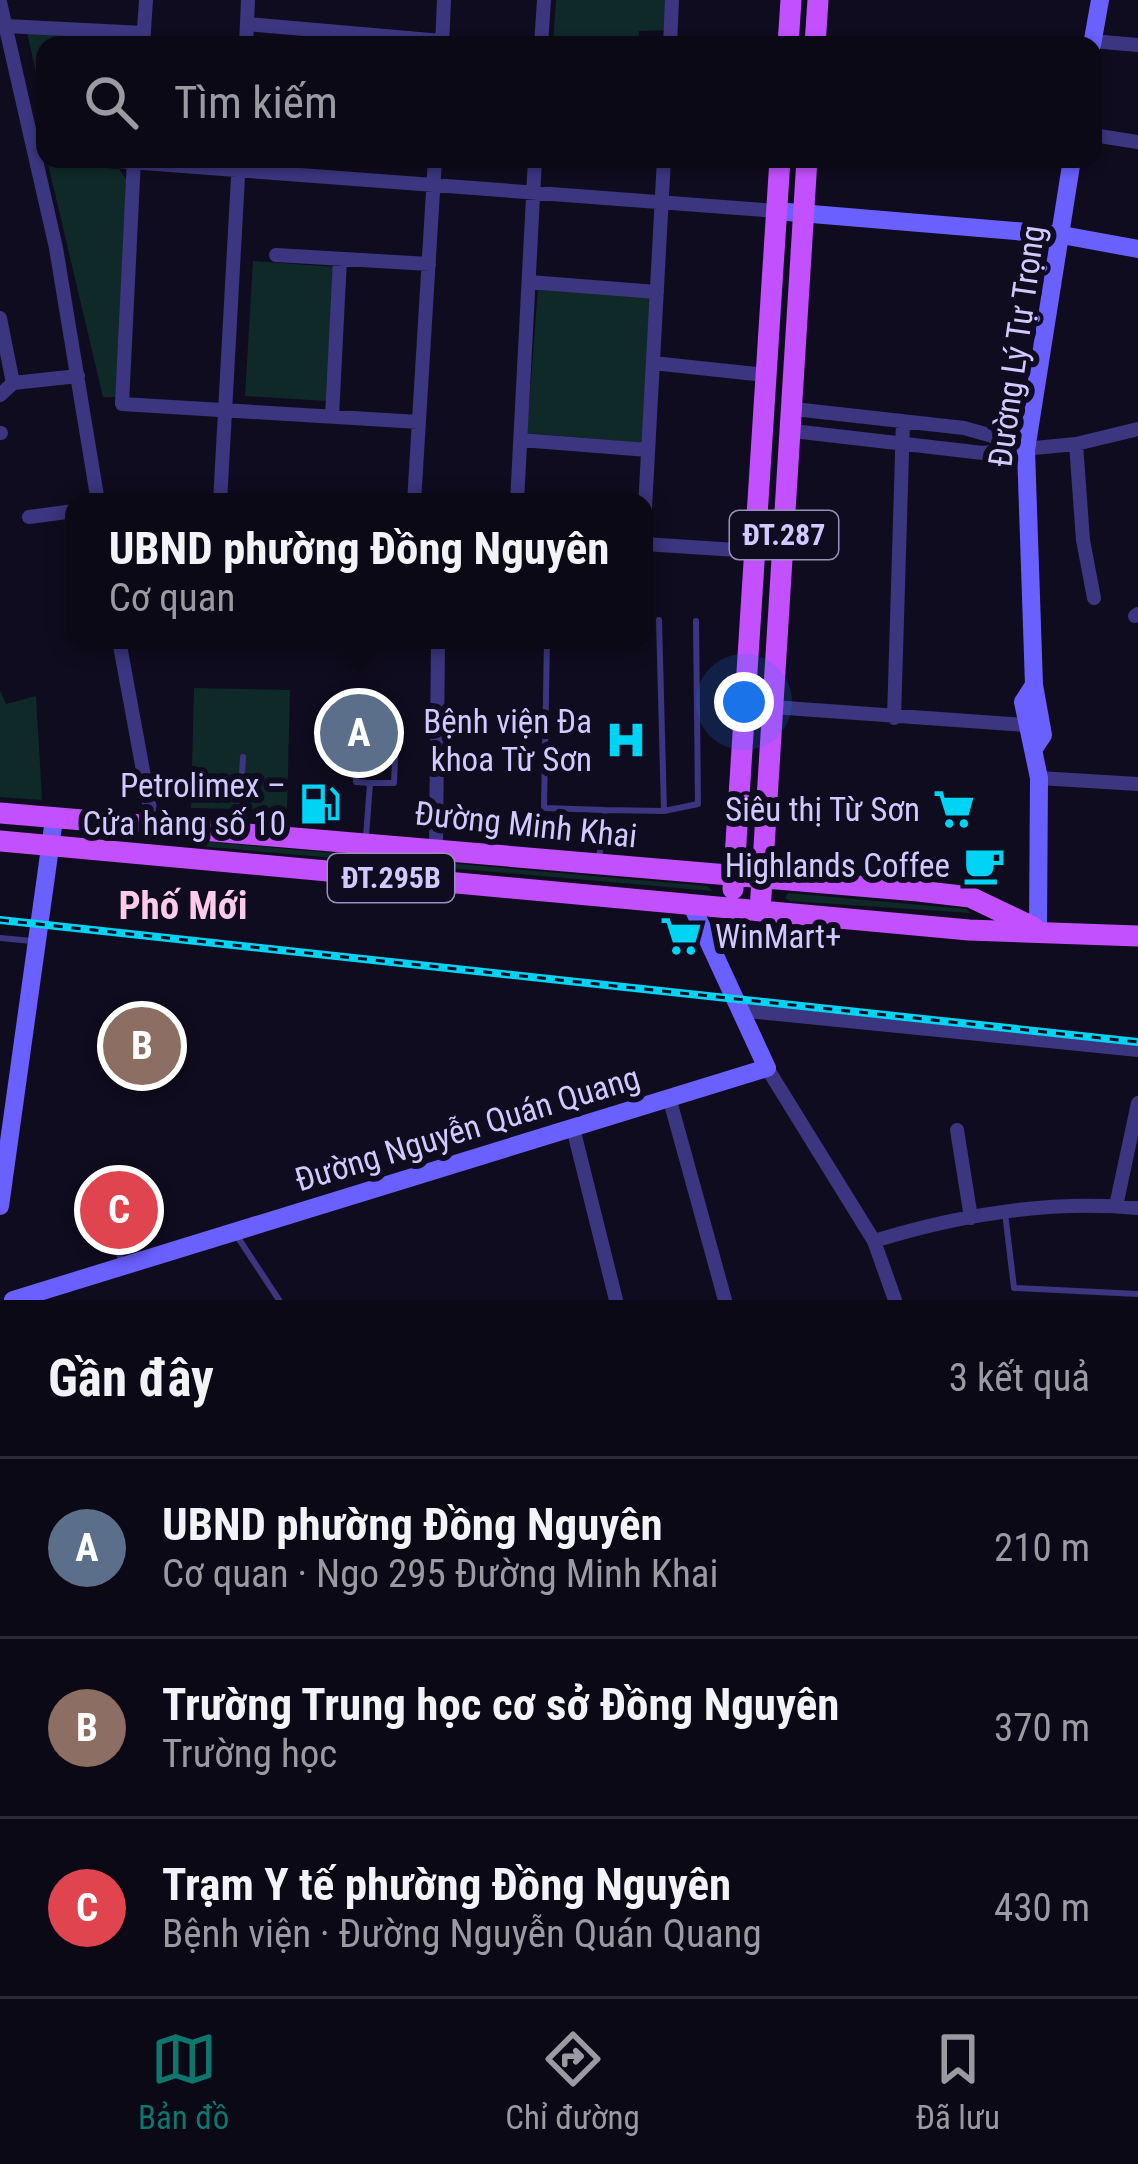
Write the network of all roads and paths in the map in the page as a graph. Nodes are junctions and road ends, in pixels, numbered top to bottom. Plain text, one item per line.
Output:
1 (146, 0) edge
2 (248, 0) edge
3 (445, 0) edge
4 (544, 0) edge
5 (672, 0) edge
6 (791, 0) edge
7 (818, 0) edge
8 (1100, 0) edge
9 (0, 2) edge
10 (247, 24) junction
11 (6, 26) junction
12 (111, 36) edge
13 (143, 36) edge
14 (246, 36) edge
15 (370, 36) edge
16 (442, 36) edge
17 (542, 36) edge
18 (670, 36) edge
19 (789, 36) edge
20 (816, 36) edge
21 (1093, 36) edge
22 (1102, 43) edge
23 (1138, 45) edge
24 (16, 70) junction
25 (0, 78) edge
26 (1102, 136) edge
27 (36, 141) edge
28 (1138, 142) edge
29 (42, 168) edge
30 (134, 168) edge
31 (239, 168) edge
32 (268, 168) edge
33 (435, 168) edge
34 (535, 168) edge
35 (664, 168) edge
36 (779, 168) edge
37 (806, 168) edge
38 (1071, 168) edge
39 (434, 185) junction
40 (534, 193) junction
41 (662, 200) junction
42 (776, 211) junction
43 (804, 213) junction
44 (1061, 235) junction
45 (1138, 249) edge
46 (276, 255) dead end
47 (340, 260) junction
48 (429, 264) junction
49 (529, 282) junction
50 (656, 292) junction
51 (0, 318) edge
52 (652, 363) junction
53 (766, 375) junction
54 (77, 376) junction
55 (13, 383) junction
56 (0, 395) edge
57 (225, 411) junction
58 (332, 417) junction
59 (794, 420) junction
60 (904, 421) junction
61 (419, 422) junction
62 (1138, 429) edge
63 (521, 440) junction
64 (902, 442) junction
65 (1076, 444) junction
66 (1004, 448) junction
67 (648, 450) junction
68 (1026, 450) junction
69 (96, 493) edge
70 (220, 493) edge
71 (415, 493) edge
72 (518, 493) edge
73 (646, 493) edge
74 (65, 512) edge
75 (29, 517) dead end
76 (653, 545) edge
77 (754, 552) junction
78 (783, 554) junction
79 (1094, 598) dead end
80 (659, 620) dead end
81 (696, 622) dead end
82 (121, 649) edge
83 (439, 649) edge
84 (547, 649) edge
85 (1034, 685) junction
86 (746, 704) junction
87 (772, 707) junction
88 (894, 718) junction
89 (1024, 725) junction
90 (1035, 747) junction
91 (242, 758) dead end
92 (1039, 778) junction
93 (370, 783) junction
94 (1138, 784) edge
95 (604, 810) junction
96 (664, 812) junction
97 (0, 813) edge
98 (54, 819) junction
99 (153, 825) junction
100 (239, 831) junction
101 (366, 840) junction
102 (0, 842) edge
103 (51, 847) junction
104 (436, 847) junction
105 (598, 865) junction
106 (735, 877) junction
107 (761, 878) junction
108 (692, 906) junction
109 (731, 909) junction
110 (760, 911) junction
111 (1038, 929) junction
112 (1138, 936) edge
113 (0, 938) edge
114 (35, 942) junction
115 (738, 1010) junction
116 (1138, 1050) edge
117 (767, 1068) junction
118 (669, 1097) junction
119 (1138, 1102) edge
120 (957, 1130) dead end
121 (574, 1132) junction
122 (0, 1206) edge
123 (1116, 1206) junction
124 (1138, 1208) edge
125 (106, 1212) junction
126 (1005, 1214) junction
127 (971, 1218) junction
128 (233, 1230) junction
129 (874, 1241) junction
130 (124, 1268) junction
131 (1138, 1294) edge
132 (13, 1300) edge
133 (279, 1300) edge
134 (616, 1300) edge
135 (725, 1300) edge
136 (895, 1300) edge

1 - 13 street
2 - 10 street
3 - 16 street
4 - 17 street
5 - 18 street
6 - 19 main road
7 - 20 main road
8 - 21 street
9 - 11 street
10 - 14 street
10 - 15 street
11 - 12 street
11 - 24 street
22 - 23 street
24 - 25 street
24 - 27 street
26 - 28 street
29 - 54 street
30 - 57 street
31 - 57 street
32 - 39 street
33 - 39 street
34 - 40 street
35 - 41 street
36 - 42 main road, ĐT.287
37 - 43 main road, ĐT.287
38 - 44 street, Đường Lý Tự Trọng
39 - 40 street
39 - 48 street
40 - 41 street
40 - 49 street
41 - 42 street
41 - 50 street
42 - 43 street
42 - 53 main road, ĐT.287
43 - 44 street
43 - 59 main road, ĐT.287
44 - 45 street
44 - 68 street, Đường Lý Tự Trọng
46 - 47 street
47 - 48 street
47 - 58 street
48 - 61 street
49 - 50 street
49 - 63 street
50 - 52 street
51 - 55 street
52 - 53 street
52 - 67 street
53 - 77 main road, ĐT.287
54 - 55 street
54 - 69 street
55 - 56 street
57 - 58 street
57 - 70 street
58 - 61 street
59 - 60 street
59 - 64 street
59 - 78 main road, ĐT.287
60 - 64 street
60 - 66 street
61 - 71 street
62 - 65 street
63 - 67 street
63 - 72 street
64 - 66 street
64 - 88 street
65 - 68 street
65 - 79 street
66 - 68 street
67 - 73 street
68 - 85 street, Đường Lý Tự Trọng
74 - 75 street
76 - 77 street
77 - 78 street
77 - 86 main road, ĐT.287
78 - 87 main road, ĐT.287
80 - 96 lane
81 - 96 lane
82 - 99 street
83 - 104 street
84 - 95 lane
85 - 89 street, Đường Lý Tự Trọng
85 - 90 street, Đường Lý Tự Trọng
86 - 87 main road
86 - 106 main road, ĐT.287
87 - 88 street
87 - 107 main road, ĐT.287
88 - 89 street
89 - 90 street, Đường Lý Tự Trọng
90 - 92 street, Đường Lý Tự Trọng
91 - 100 lane
92 - 94 street
92 - 111 street, Đường Lý Tự Trọng
93 - 93 lane
93 - 101 lane
95 - 96 lane
95 - 105 lane
97 - 98 main road, Đường Minh Khai / ĐT.295B
98 - 99 main road, Đường Minh Khai / ĐT.295B
98 - 103 street
99 - 100 main road, Đường Minh Khai / ĐT.295B
100 - 101 main road, Đường Minh Khai / ĐT.295B
101 - 104 main road, Đường Minh Khai / ĐT.295B
102 - 103 main road, Đường Minh Khai / ĐT.295B
103 - 108 main road, Đường Minh Khai / ĐT.295B
103 - 114 street
104 - 105 main road, Đường Minh Khai / ĐT.295B
105 - 106 main road, Đường Minh Khai / ĐT.295B
106 - 107 main road, Đường Minh Khai / ĐT.295B
106 - 109 main road
107 - 110 main road, ĐT.287
107 - 111 main road, Đường Minh Khai / ĐT.295B
108 - 109 main road, Đường Minh Khai / ĐT.295B
108 - 115 street
109 - 110 main road, Đường Minh Khai / ĐT.295B
110 - 111 main road, Đường Minh Khai / ĐT.295B
111 - 112 main road, Đường Minh Khai / ĐT.295B
113 - 114 lane
114 - 122 street
115 - 116 street
115 - 117 street
117 - 118 street, Đường Nguyễn Quán Quang
117 - 129 street
118 - 121 street, Đường Nguyễn Quán Quang
118 - 135 street
119 - 123 street
120 - 127 street
121 - 128 street, Đường Nguyễn Quán Quang
121 - 134 street
123 - 124 street
123 - 126 street
125 - 125 lane
125 - 130 lane
126 - 127 street
126 - 131 lane
127 - 129 street
128 - 130 street, Đường Nguyễn Quán Quang
128 - 133 lane
129 - 136 street
130 - 132 street, Đường Nguyễn Quán Quang

